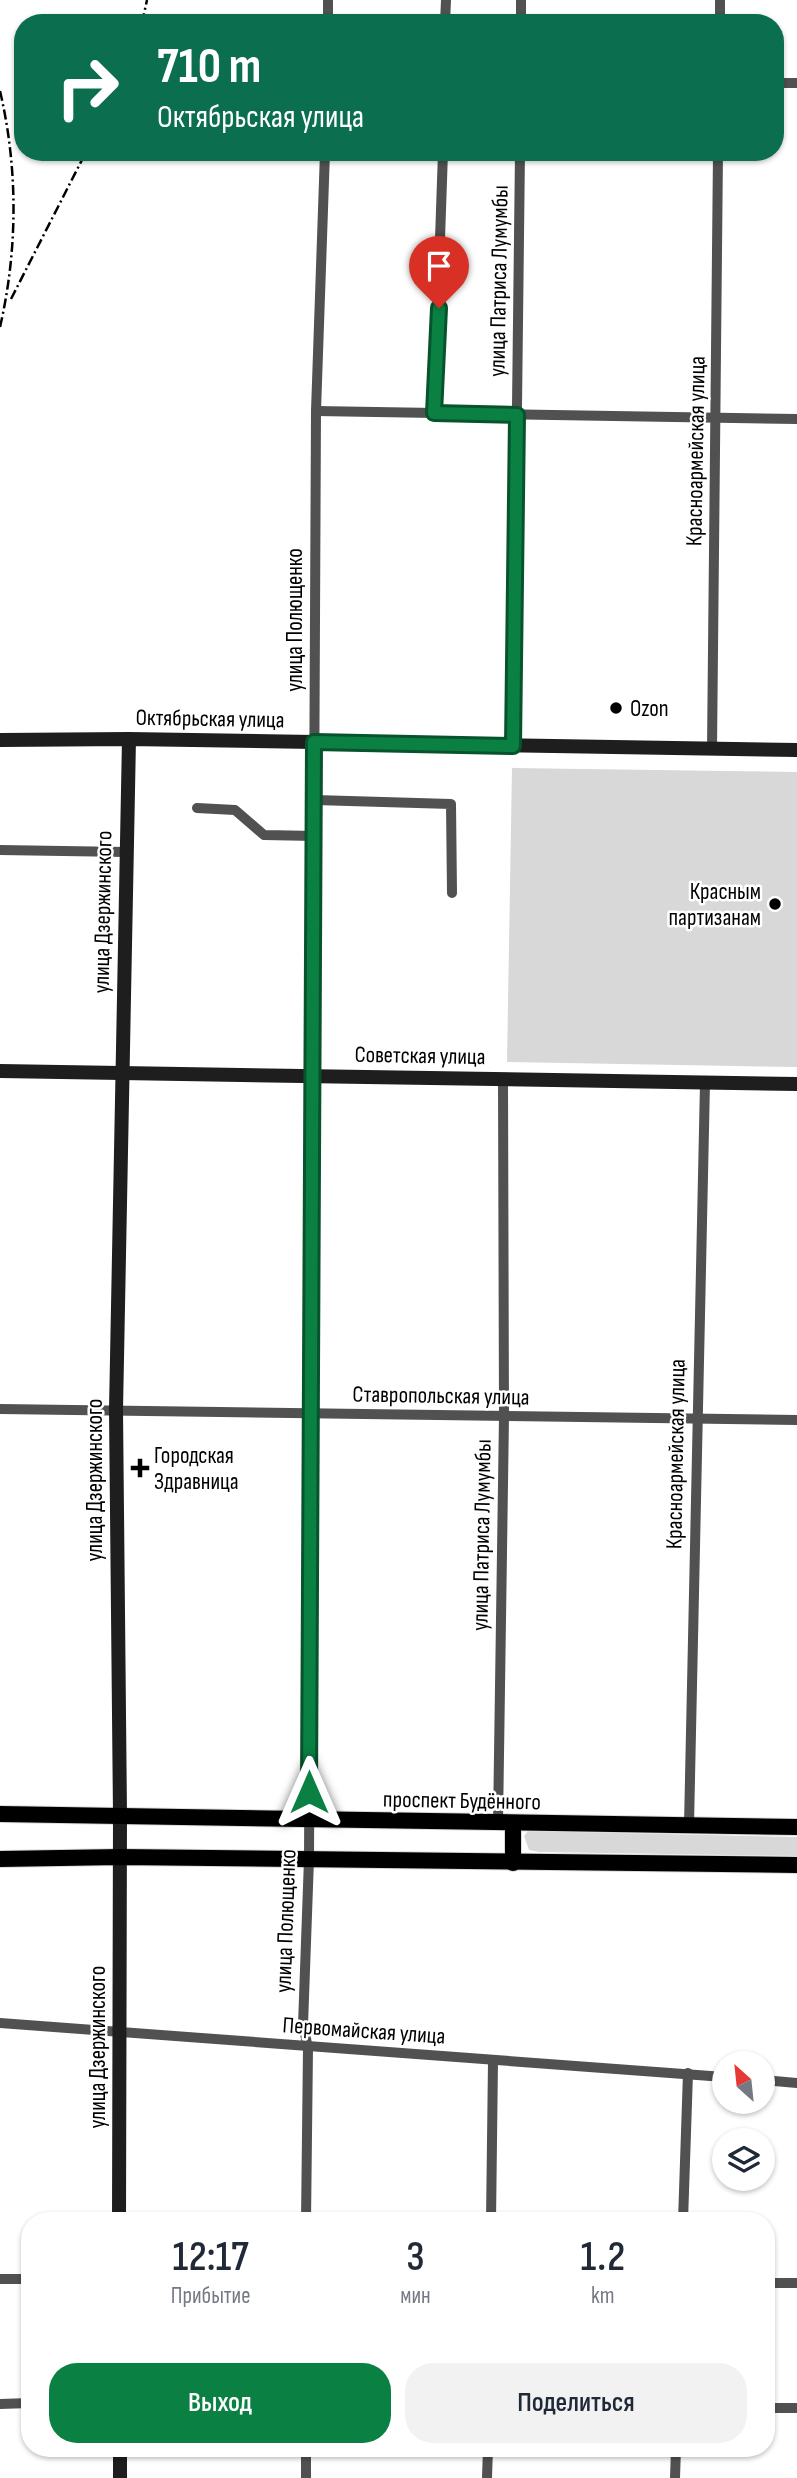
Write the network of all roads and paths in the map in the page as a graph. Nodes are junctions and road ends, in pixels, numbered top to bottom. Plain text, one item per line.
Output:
1 (325, 161) edge
2 (443, 161) edge
3 (520, 161) edge
4 (719, 161) edge
5 (316, 411) junction
6 (434, 413) junction
7 (517, 415) junction
8 (716, 418) junction
9 (797, 419) edge
10 (129, 739) junction
11 (0, 740) edge
12 (314, 742) junction
13 (513, 746) junction
14 (712, 750) junction
15 (797, 750) edge
16 (314, 800) junction
17 (197, 808) dead end
18 (315, 836) junction
19 (0, 850) edge
20 (126, 852) junction
21 (452, 893) dead end
22 (0, 1071) edge
23 (121, 1074) junction
24 (313, 1076) junction
25 (503, 1080) junction
26 (705, 1083) junction
27 (797, 1084) edge
28 (0, 1409) edge
29 (116, 1410) junction
30 (312, 1414) junction
31 (504, 1416) junction
32 (696, 1419) junction
33 (797, 1420) edge
34 (0, 1814) edge
35 (121, 1815) junction
36 (309, 1819) junction
37 (505, 1823) junction
38 (689, 1825) junction
39 (797, 1827) edge
40 (120, 1857) junction
41 (0, 1859) edge
42 (309, 1859) junction
43 (513, 1863) junction
44 (797, 1865) edge
45 (0, 2023) edge
46 (120, 2032) junction
47 (308, 2048) junction
48 (493, 2061) junction
49 (688, 2073) junction
50 (712, 2076) edge
51 (775, 2081) edge
52 (797, 2083) edge
53 (119, 2212) edge
54 (306, 2212) edge
55 (491, 2212) edge
56 (683, 2212) edge
57 (0, 2279) edge
58 (21, 2279) edge
59 (775, 2283) edge
60 (797, 2283) edge
61 (21, 2403) edge
62 (0, 2404) edge
63 (775, 2408) edge
64 (797, 2408) edge
65 (120, 2457) edge
66 (306, 2457) edge
67 (488, 2457) edge
68 (676, 2457) edge
69 (120, 2478) edge
70 (306, 2478) edge
71 (488, 2478) edge
72 (675, 2478) edge

1 - 5 street, улица Полющенко
2 - 6 street
3 - 7 street, улица Патриса Лумумбы
4 - 8 street, Красноармейская улица
5 - 6 street
5 - 12 street, улица Полющенко
6 - 7 street
7 - 8 street
7 - 13 street, улица Патриса Лумумбы
8 - 9 street
8 - 14 street, Красноармейская улица
10 - 11 street, Октябрьская улица
10 - 12 street, Октябрьская улица
10 - 20 street, улица Дзержинского
12 - 13 street, Октябрьская улица
12 - 16 street, улица Полющенко
13 - 14 street, Октябрьская улица
14 - 15 street, Октябрьская улица
16 - 18 street, улица Полющенко
16 - 21 street
17 - 18 street
18 - 24 street, улица Полющенко
19 - 20 street
20 - 23 street, улица Дзержинского
22 - 23 street, Советская улица
23 - 24 street, Советская улица
23 - 29 street, улица Дзержинского
24 - 25 street, Советская улица
24 - 30 street, улица Полющенко
25 - 26 street, Советская улица
25 - 31 street, улица Патриса Лумумбы
26 - 27 street, Советская улица
26 - 32 street, Красноармейская улица
28 - 29 street, Ставропольская улица
29 - 30 street, Ставропольская улица
29 - 35 street, улица Дзержинского
30 - 31 street, Ставропольская улица
30 - 36 street, улица Полющенко
31 - 32 street, Ставропольская улица
31 - 37 street, улица Патриса Лумумбы
32 - 33 street, Ставропольская улица
32 - 38 street, Красноармейская улица
34 - 35 main road, проспект Будённого
35 - 36 main road, проспект Будённого
35 - 40 street, улица Дзержинского
36 - 37 main road, проспект Будённого
36 - 42 street, улица Полющенко
37 - 38 main road, проспект Будённого
37 - 43 main road
38 - 39 main road, проспект Будённого
40 - 41 main road
40 - 42 main road
40 - 46 street, улица Дзержинского
42 - 43 main road
42 - 47 street, улица Полющенко
43 - 44 main road
45 - 46 street, Первомайская улица
46 - 47 street, Первомайская улица
46 - 53 street, улица Дзержинского
47 - 48 street, Первомайская улица
47 - 54 street, улица Полющенко
48 - 49 street, Первомайская улица
48 - 55 street
49 - 50 street, Первомайская улица
49 - 56 street
51 - 52 street
57 - 58 street
59 - 60 street
61 - 62 street
63 - 64 street
65 - 69 street
66 - 70 street
67 - 71 street
68 - 72 street

